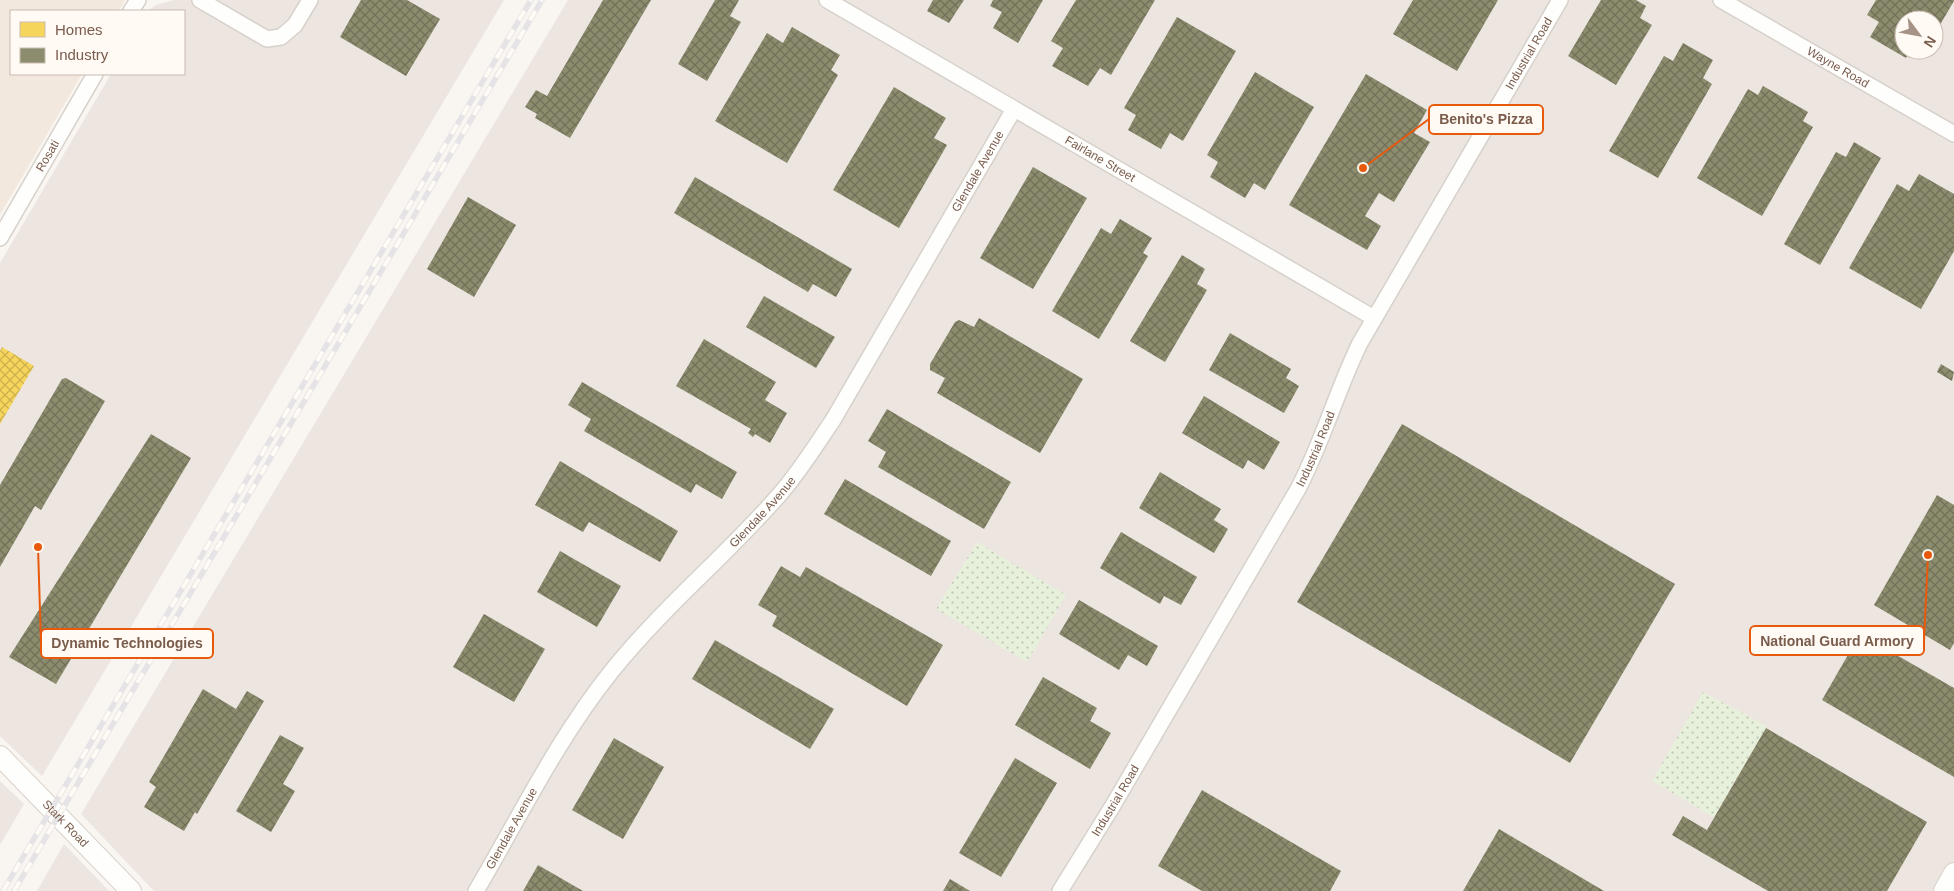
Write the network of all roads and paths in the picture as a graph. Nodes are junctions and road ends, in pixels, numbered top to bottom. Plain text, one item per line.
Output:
1 (200, 0) edge
2 (310, 0) edge
3 (827, 0) edge
4 (1560, 0) edge
5 (1721, 0) edge
6 (94, 75) edge
7 (1014, 108) junction
8 (1954, 134) edge
9 (0, 238) edge
10 (1374, 318) junction
11 (0, 756) edge
12 (1954, 873) edge
13 (131, 891) edge
14 (476, 891) edge
15 (1060, 891) edge
16 (1944, 891) edge

1 - 2 street
3 - 7 street, Fairlane Street
4 - 10 street, Industrial Road
5 - 8 street, Wayne Road
6 - 9 street, Rosati
7 - 10 street, Fairlane Street
7 - 14 street, Glendale Avenue
10 - 15 street, Industrial Road
11 - 13 street, Stark Road
12 - 16 street

